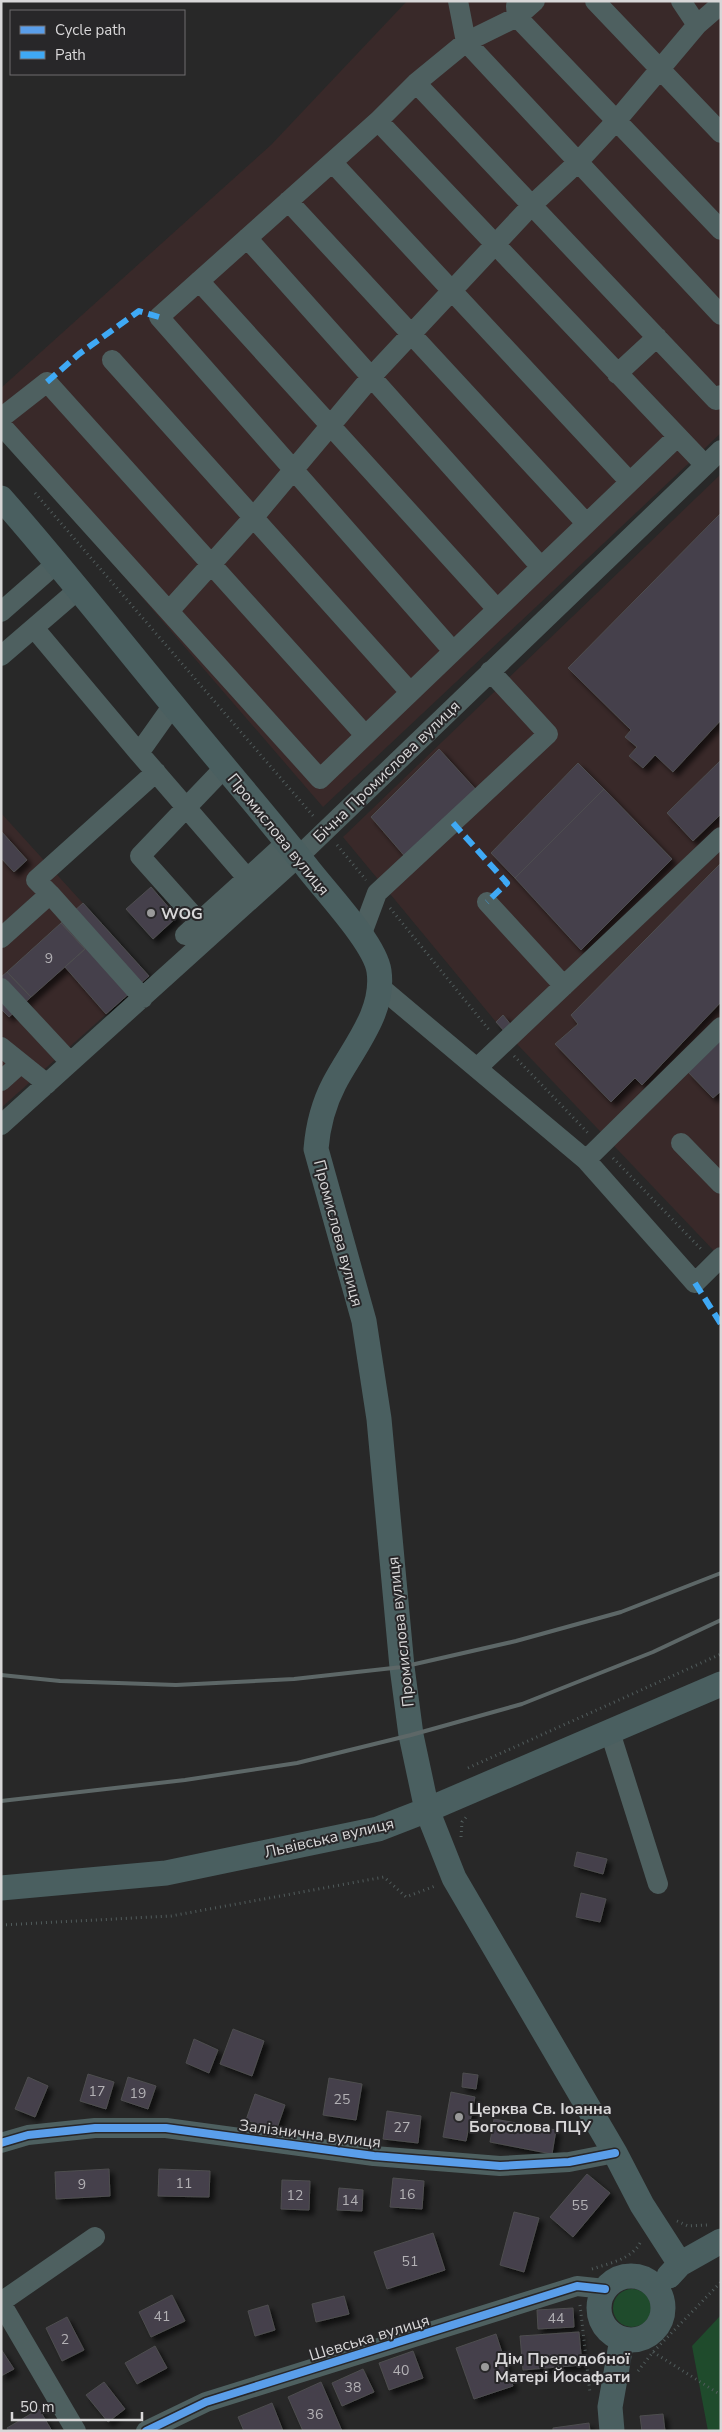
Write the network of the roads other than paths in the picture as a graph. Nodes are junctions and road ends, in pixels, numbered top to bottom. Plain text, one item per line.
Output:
1 (458, 1) edge
2 (535, 1) edge
3 (595, 1) edge
4 (680, 1) edge
5 (721, 4) edge
6 (516, 9) edge
7 (696, 26) junction
8 (466, 42) junction
9 (659, 68) junction
10 (416, 83) junction
11 (618, 120) junction
12 (378, 121) junction
13 (721, 133) edge
14 (332, 162) junction
15 (577, 163) junction
16 (288, 201) junction
17 (532, 205) junction
18 (721, 230) edge
19 (246, 238) junction
20 (495, 245) junction
21 (199, 282) junction
22 (451, 290) junction
23 (721, 315) edge
24 (410, 335) junction
25 (657, 337) junction
26 (112, 360) dead end
27 (617, 374) junction
28 (372, 376) junction
29 (721, 395) edge
30 (1, 418) edge
31 (1, 425) edge
32 (330, 426) junction
33 (677, 437) junction
34 (721, 450) edge
35 (705, 466) junction
36 (292, 470) junction
37 (630, 482) junction
38 (1, 498) edge
39 (253, 518) junction
40 (586, 523) junction
41 (58, 562) junction
42 (211, 564) junction
43 (541, 567) junction
44 (80, 588) junction
45 (497, 609) junction
46 (169, 611) junction
47 (1, 612) edge
48 (34, 628) junction
49 (453, 651) junction
50 (1, 656) edge
51 (490, 670) junction
52 (410, 692) junction
53 (173, 706) junction
54 (365, 735) junction
55 (139, 753) junction
56 (225, 767) junction
57 (156, 772) junction
58 (185, 808) junction
59 (721, 837) edge
60 (292, 849) junction
61 (248, 880) junction
62 (50, 894) junction
63 (488, 902) dead end
64 (361, 936) junction
65 (1, 938) edge
66 (564, 986) junction
67 (380, 987) junction
68 (1, 988) edge
69 (143, 998) junction
70 (721, 1027) edge
71 (1, 1047) edge
72 (70, 1062) junction
73 (21, 1063) junction
74 (477, 1068) junction
75 (1, 1081) edge
76 (47, 1084) junction
77 (1, 1125) edge
78 (681, 1143) dead end
79 (586, 1160) junction
80 (721, 1184) edge
81 (721, 1257) edge
82 (721, 1684) edge
83 (610, 1732) junction
84 (428, 1810) junction
85 (658, 1884) dead end
86 (1, 1888) edge
87 (1, 2143) edge
88 (616, 2153) junction
89 (717, 2233) edge
90 (94, 2237) dead end
91 (680, 2264) junction
92 (605, 2289) junction
93 (658, 2289) junction
94 (1, 2303) edge
95 (622, 2339) junction
96 (76, 2431) edge
97 (146, 2431) edge
98 (612, 2431) edge

1 - 8 street
2 - 6 street
3 - 9 street
4 - 7 street
5 - 7 street
6 - 8 street
6 - 11 street
7 - 9 street
8 - 10 street
8 - 15 street
9 - 11 street
9 - 13 street
10 - 12 street
10 - 17 street
11 - 15 street
11 - 18 street
12 - 14 street
12 - 20 street
14 - 16 street
14 - 22 street
15 - 17 street
15 - 23 street
16 - 19 street
16 - 24 street
17 - 20 street
17 - 25 street
19 - 21 street
19 - 28 street
20 - 22 street
20 - 27 street
21 - 32 street
21 - 36 street
22 - 24 street
22 - 37 street
24 - 28 street
24 - 40 street
25 - 27 street
25 - 29 street
26 - 39 street
27 - 33 street
28 - 32 street
28 - 43 street
30 - 42 street
31 - 46 street
32 - 36 street
32 - 45 street
33 - 35 street
33 - 37 street
34 - 35 street, Бічна Промислова вулиця
35 - 51 street, Бічна Промислова вулиця
36 - 39 street
36 - 49 street
37 - 40 street
38 - 41 main road, Промислова вулиця
39 - 42 street
39 - 52 street
40 - 43 street
41 - 44 main road, Промислова вулиця
41 - 47 street
42 - 46 street
42 - 54 street
43 - 45 street
44 - 48 street
44 - 53 main road, Промислова вулиця
45 - 49 street
46 - 54 street
48 - 50 street
48 - 55 street
49 - 52 street
51 - 60 street, Бічна Промислова вулиця
51 - 64 street
52 - 54 street
53 - 55 street
53 - 56 main road, Промислова вулиця
55 - 57 street
56 - 58 street
56 - 60 main road, Промислова вулиця
57 - 58 street
57 - 62 street
58 - 61 street
58 - 61 street
59 - 66 street
60 - 61 street
60 - 64 main road, Промислова вулиця
60 - 69 street, Бічна Промислова вулиця
62 - 65 street
62 - 69 street
63 - 66 street
64 - 67 main road, Промислова вулиця
66 - 74 street
67 - 74 street
67 - 84 main road, Промислова вулиця
68 - 72 street
69 - 72 street, Бічна Промислова вулиця
70 - 79 street
71 - 73 street
72 - 76 street, Бічна Промислова вулиця
73 - 75 street
73 - 76 street
74 - 79 street
76 - 77 street, Бічна Промислова вулиця
78 - 80 street
79 - 81 street
82 - 83 main road, Львівська вулиця
83 - 84 main road, Львівська вулиця
83 - 85 street
84 - 86 main road, Львівська вулиця
84 - 88 main road, Промислова вулиця
87 - 88 street, Залізнична вулиця
88 - 91 main road, Промислова вулиця
89 - 91 main road
90 - 94 street
91 - 93 main road
92 - 93 main road
92 - 95 main road
92 - 97 street, Шевська вулиця
93 - 95 main road
94 - 96 street
95 - 98 main road

